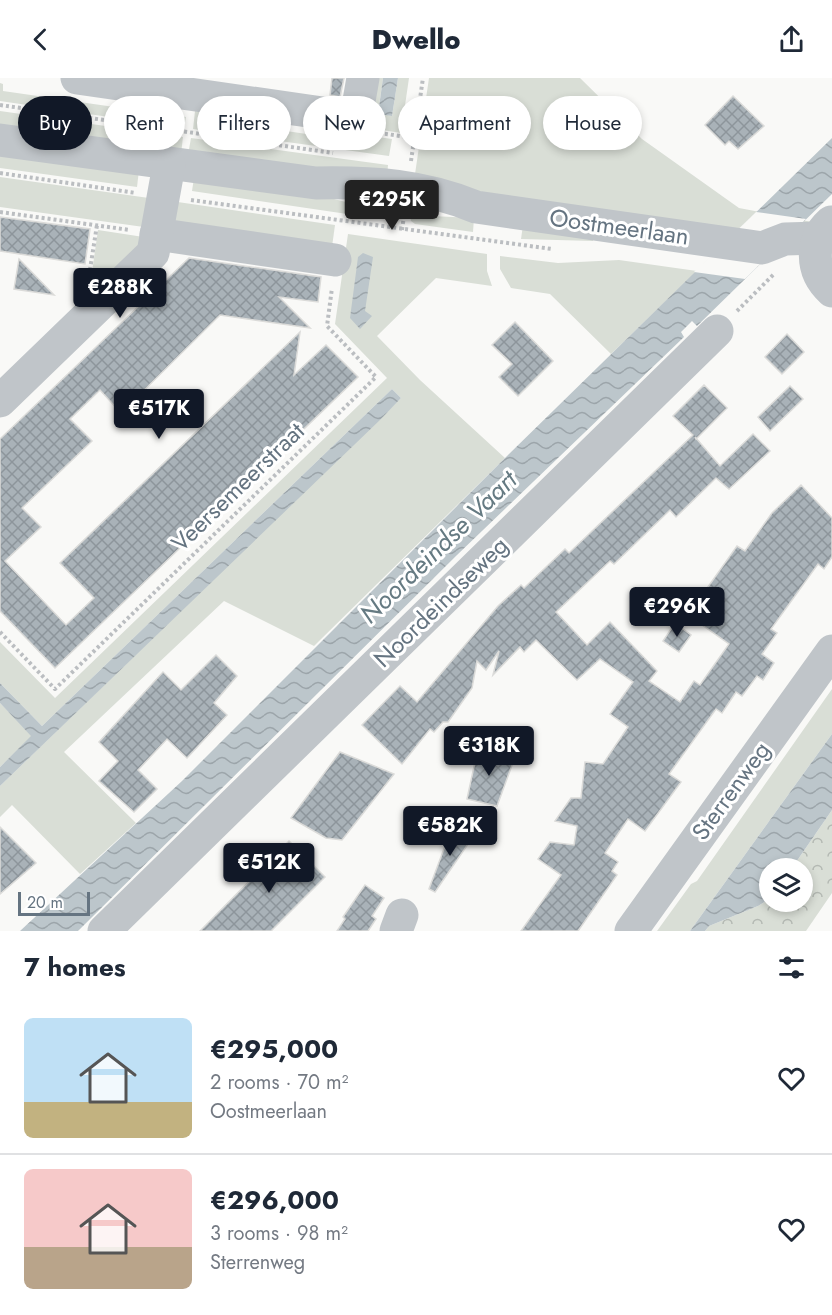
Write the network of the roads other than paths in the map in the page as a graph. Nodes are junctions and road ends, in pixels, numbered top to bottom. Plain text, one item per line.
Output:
1 (77, 78) edge
2 (363, 78) edge
3 (0, 140) edge
4 (176, 165) junction
5 (316, 183) junction
6 (476, 207) junction
7 (156, 234) junction
8 (825, 253) edge
9 (335, 260) road end
10 (717, 332) road end
11 (0, 401) edge
12 (832, 651) edge
13 (104, 931) edge
14 (631, 931) edge

1 - 2 street
3 - 4 street, Oostmeerlaan
4 - 5 street, Oostmeerlaan
4 - 7 street
5 - 6 street, Oostmeerlaan
5 - 6 street, Oostmeerlaan
6 - 8 street, Oostmeerlaan
7 - 9 street
7 - 11 street
10 - 13 street, Noordeindseweg
12 - 14 street, Sterrenweg

